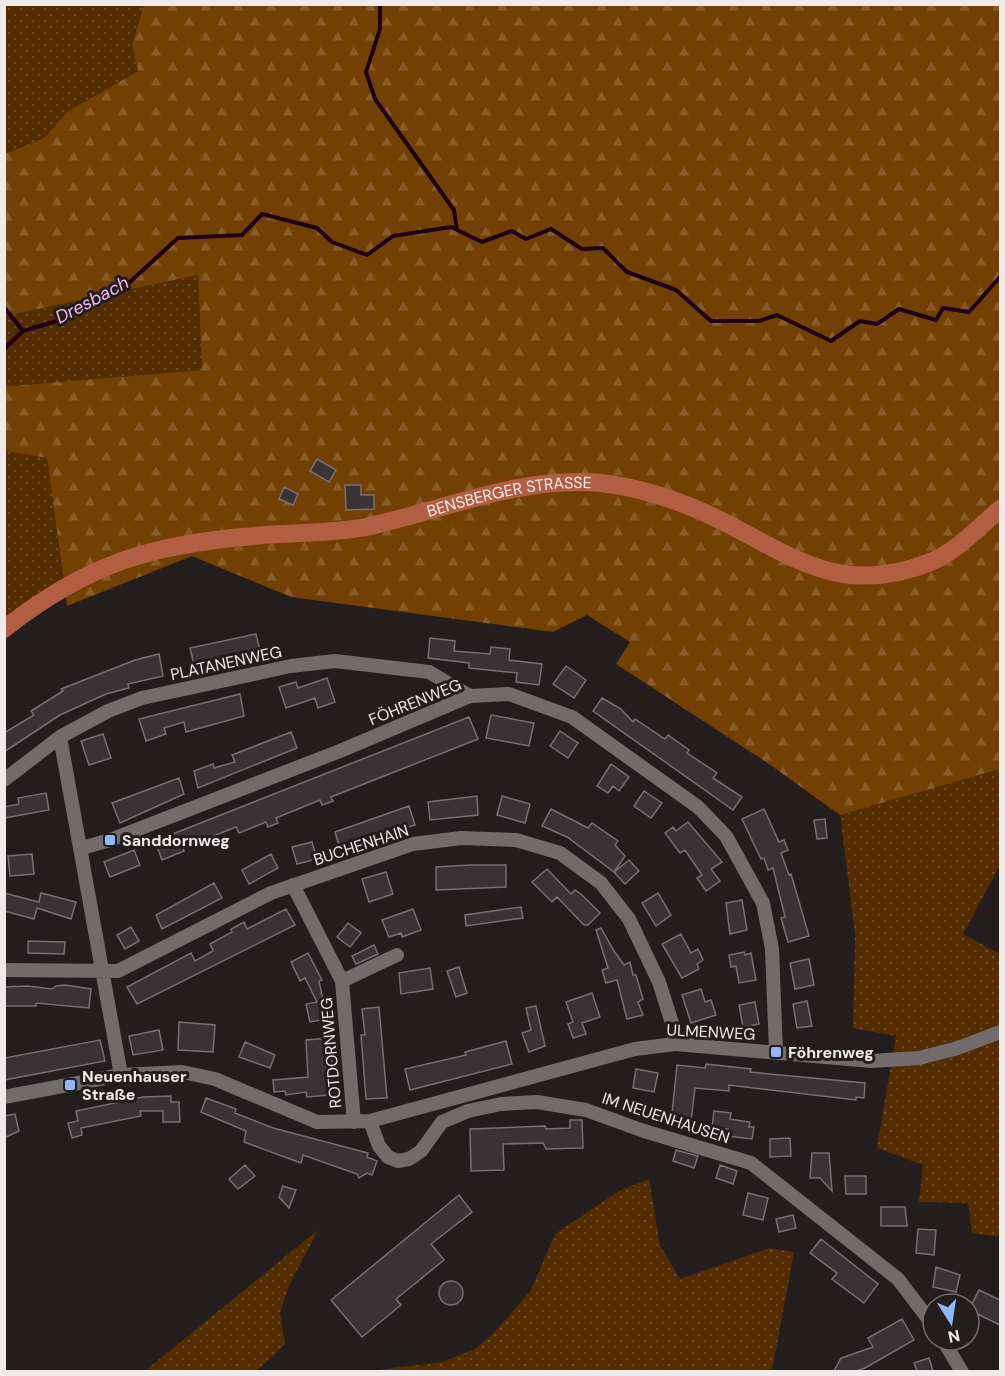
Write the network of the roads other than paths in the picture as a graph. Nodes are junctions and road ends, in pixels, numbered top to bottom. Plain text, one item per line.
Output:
1 (1000, 509) edge
2 (4, 629) edge
3 (470, 696) junction
4 (60, 737) junction
5 (4, 780) edge
6 (82, 848) junction
7 (293, 885) junction
8 (397, 955) dead end
9 (4, 970) edge
10 (105, 972) junction
11 (342, 981) junction
12 (1000, 1032) edge
13 (675, 1044) junction
14 (776, 1052) junction
15 (121, 1075) junction
16 (4, 1097) edge
17 (370, 1121) junction
18 (354, 1122) junction
19 (921, 1309) edge
20 (950, 1352) edge
21 (962, 1371) edge

1 - 2 main road, BENSBERGER STRASSE
3 - 4 street, PLATANENWEG
3 - 6 street, FÖHRENWEG
3 - 14 street, FÖHRENWEG
4 - 5 street, PLATANENWEG
4 - 6 street
6 - 10 street
7 - 10 street, BUCHENHAIN
7 - 11 street, ROTDORNWEG
7 - 13 street, BUCHENHAIN
8 - 11 street, ROTDORNWEG
9 - 10 street, BUCHENHAIN
10 - 15 street
11 - 18 street, ROTDORNWEG
12 - 14 street, ULMENWEG
13 - 14 street, ULMENWEG
13 - 17 street, ULMENWEG
15 - 16 street
15 - 18 street
17 - 18 street
17 - 19 street, IM NEUENHAUSEN
20 - 21 street

